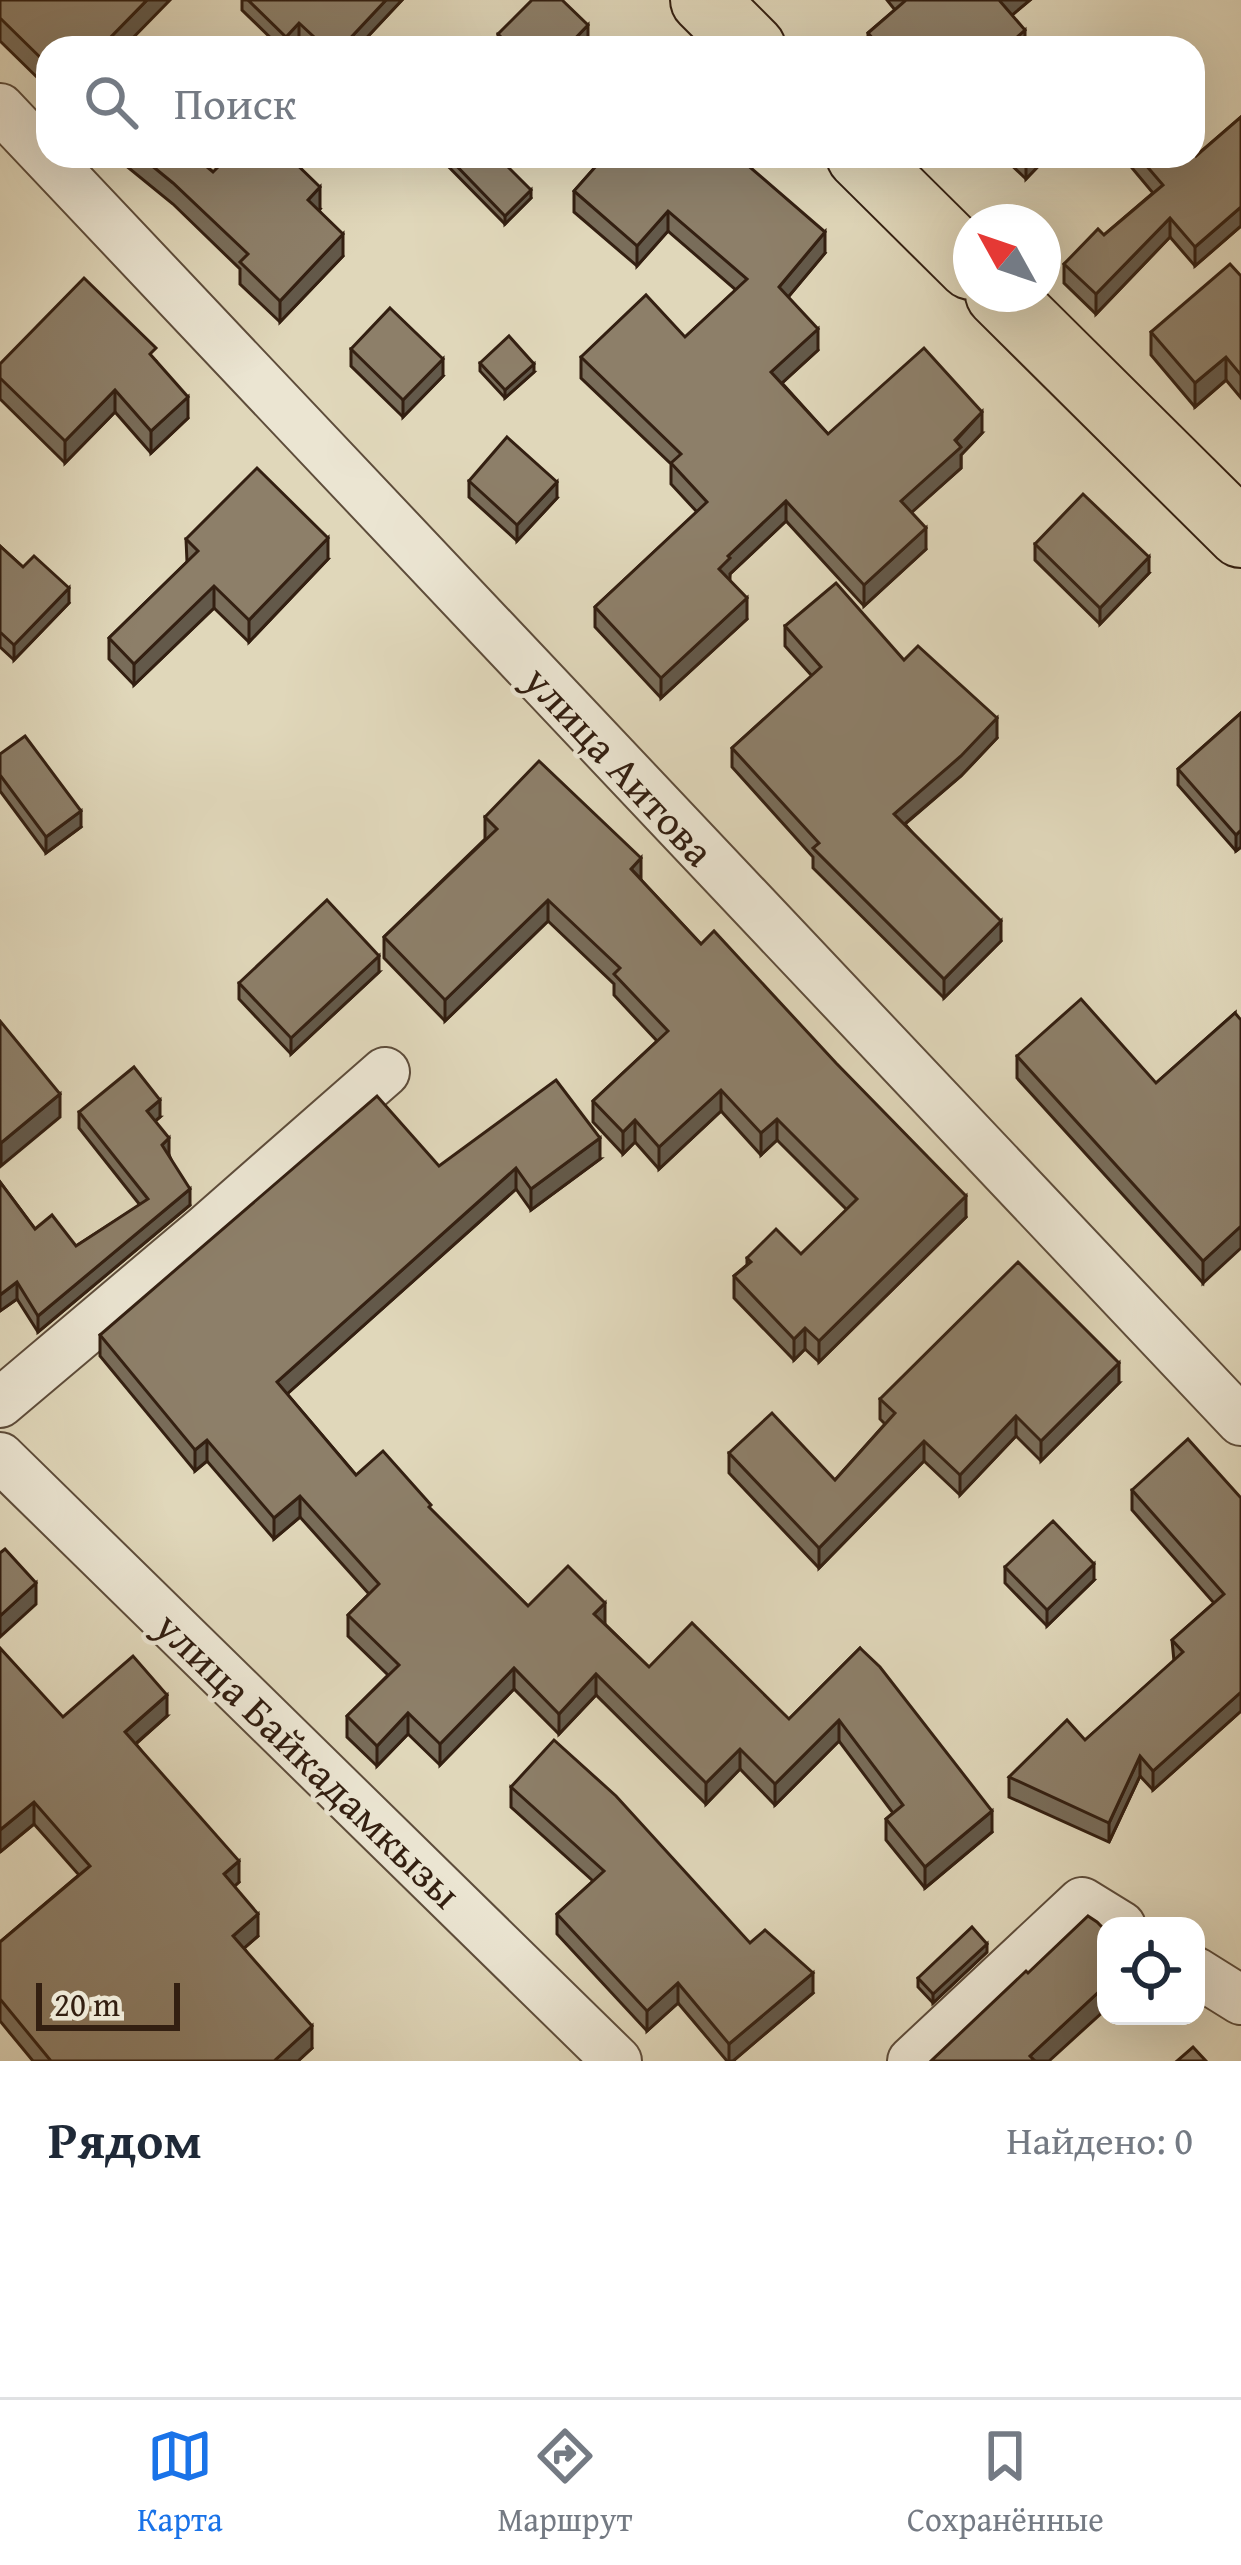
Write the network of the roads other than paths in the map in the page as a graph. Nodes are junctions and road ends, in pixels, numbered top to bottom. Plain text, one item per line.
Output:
1 (704, 0) edge
2 (740, 36) edge
3 (0, 109) edge
4 (36, 147) edge
5 (56, 168) edge
6 (872, 168) edge
7 (953, 248) edge
8 (1017, 312) edge
9 (1241, 535) edge
10 (385, 1072) dead end
11 (0, 1403) edge
12 (1241, 1420) edge
13 (0, 1457) edge
14 (1106, 1917) edge
15 (1205, 1978) edge
16 (1241, 2000) edge
17 (617, 2061) edge
18 (912, 2061) edge

1 - 2 main road
3 - 4 street, улица Аитова
5 - 12 street, улица Аитова
6 - 7 main road
8 - 9 main road
10 - 11 street
13 - 17 street, улица Байкадамкызы
14 - 18 street
15 - 16 street

